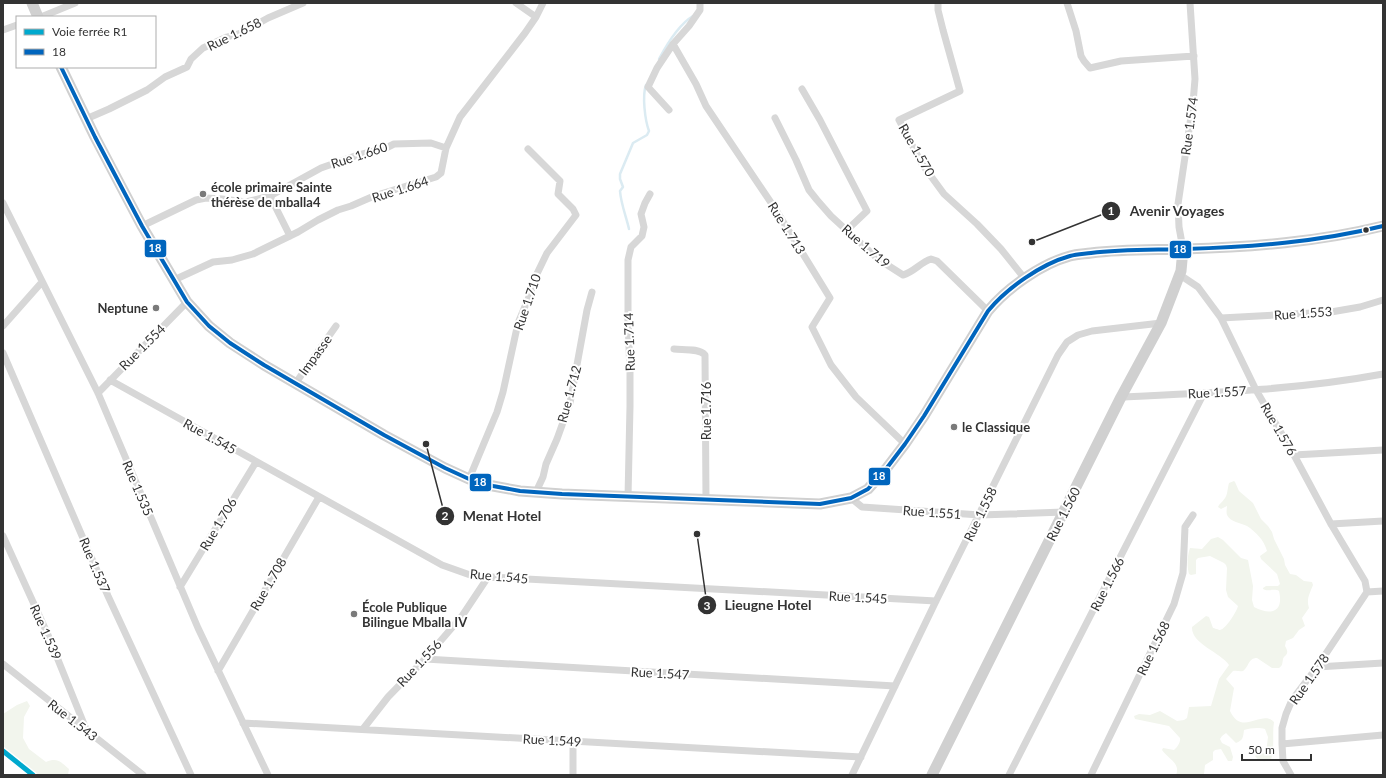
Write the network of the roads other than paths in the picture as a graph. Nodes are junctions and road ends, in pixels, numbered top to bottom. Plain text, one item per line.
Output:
1 (32, 3) edge
2 (75, 3) edge
3 (303, 3) edge
4 (516, 3) edge
5 (543, 3) edge
6 (700, 3) edge
7 (938, 3) edge
8 (1067, 3) edge
9 (1190, 3) edge
10 (38, 16) edge
11 (43, 16) edge
12 (536, 17) junction
13 (16, 25) edge
14 (3, 30) edge
15 (673, 44) junction
16 (1194, 56) junction
17 (61, 68) edge
18 (802, 89) dead end
19 (669, 110) dead end
20 (775, 118) dead end
21 (86, 119) junction
22 (446, 148) junction
23 (528, 150) dead end
24 (650, 194) dead end
25 (270, 196) junction
26 (3, 203) edge
27 (142, 226) junction
28 (1383, 226) edge
29 (847, 230) junction
30 (290, 236) junction
31 (1183, 249) junction
32 (1180, 275) junction
33 (1025, 279) junction
34 (174, 280) junction
35 (42, 282) junction
36 (592, 292) dead end
37 (1383, 300) edge
38 (187, 302) junction
39 (988, 311) junction
40 (1221, 318) junction
41 (1161, 323) junction
42 (3, 326) edge
43 (336, 326) dead end
44 (674, 349) dead end
45 (3, 353) edge
46 (1383, 374) edge
47 (110, 380) junction
48 (295, 384) junction
49 (1256, 390) junction
50 (98, 392) junction
51 (1204, 393) junction
52 (1122, 397) junction
53 (905, 444) junction
54 (1383, 450) edge
55 (1294, 455) junction
56 (256, 462) junction
57 (469, 479) junction
58 (536, 492) junction
59 (319, 497) junction
60 (628, 497) junction
61 (851, 498) junction
62 (706, 500) junction
63 (1064, 512) junction
64 (980, 515) junction
65 (1193, 515) dead end
66 (1383, 521) edge
67 (1331, 524) junction
68 (3, 536) edge
69 (488, 577) junction
70 (180, 587) junction
71 (1383, 591) edge
72 (1367, 592) junction
73 (936, 601) junction
74 (425, 659) junction
75 (1383, 663) edge
76 (3, 664) edge
77 (1317, 667) junction
78 (218, 671) junction
79 (895, 686) junction
80 (243, 723) junction
81 (86, 729) junction
82 (363, 730) junction
83 (1383, 736) edge
84 (573, 741) junction
85 (1282, 744) junction
86 (861, 757) junction
87 (143, 775) edge
88 (191, 775) edge
89 (268, 775) edge
90 (573, 775) edge
91 (852, 775) edge
92 (932, 775) edge
93 (1009, 775) edge
94 (1091, 775) edge
95 (1291, 775) edge

1 - 10 main road
2 - 11 street
3 - 21 street, Rue 1.658
4 - 12 street
5 - 12 street, Rue 1.664
6 - 15 street
7 - 33 street, Rue 1.570
8 - 16 street
9 - 16 street, Rue 1.574
12 - 22 street, Rue 1.664
13 - 14 street
15 - 19 street
15 - 53 street, Rue 1.713
16 - 31 street, Rue 1.574
17 - 21 main road
18 - 29 street
20 - 29 street, Rue 1.719
21 - 27 main road
22 - 25 street, Rue 1.660
22 - 30 street, Rue 1.664
23 - 57 street, Rue 1.710
24 - 60 street, Rue 1.714
25 - 27 street, Rue 1.660
25 - 30 street
26 - 35 street, Rue 1.535
27 - 34 main road
28 - 31 main road
29 - 39 street, Rue 1.719
30 - 34 street, Rue 1.664
31 - 32 main road, Rue 1.560
31 - 33 main road
32 - 40 street, Rue 1.576
32 - 41 main road, Rue 1.560
33 - 39 main road
34 - 38 main road
35 - 42 street
35 - 50 street, Rue 1.535
36 - 58 street, Rue 1.712
37 - 40 street, Rue 1.553
38 - 47 street, Rue 1.554
38 - 48 main road
39 - 53 main road
40 - 49 street, Rue 1.576
41 - 52 main road, Rue 1.560
41 - 64 street, Rue 1.558
43 - 48 street, Impasse
44 - 62 street, Rue 1.716
45 - 88 street, Rue 1.537
46 - 49 street, Rue 1.557
47 - 50 street, Rue 1.554
47 - 56 street, Rue 1.545
48 - 57 main road
49 - 51 street, Rue 1.557
49 - 55 street, Rue 1.576
50 - 70 street, Rue 1.535
51 - 52 street, Rue 1.557
51 - 93 street, Rue 1.566
52 - 63 main road, Rue 1.560
53 - 61 main road
54 - 55 street
55 - 67 street, Rue 1.576
56 - 59 street, Rue 1.545
56 - 70 street, Rue 1.706
57 - 58 main road
58 - 60 main road
59 - 69 street, Rue 1.545
59 - 78 street, Rue 1.708
60 - 62 main road
61 - 62 main road
61 - 64 street, Rue 1.551
63 - 64 street, Rue 1.551
63 - 92 main road, Rue 1.560
64 - 73 street, Rue 1.558
65 - 94 street, Rue 1.568
66 - 67 street
67 - 72 street, Rue 1.576
68 - 81 street, Rue 1.539
69 - 73 street, Rue 1.545
69 - 74 street, Rue 1.556
70 - 78 street, Rue 1.535
71 - 72 street
72 - 77 street, Rue 1.578
73 - 79 street, Rue 1.558
74 - 79 street, Rue 1.547
74 - 82 street, Rue 1.556
75 - 77 street
76 - 81 street, Rue 1.543
77 - 85 street, Rue 1.578
78 - 80 street, Rue 1.535
79 - 86 street, Rue 1.558
80 - 82 street, Rue 1.549
80 - 89 street, Rue 1.535
81 - 87 street, Rue 1.543
82 - 84 street, Rue 1.549
83 - 85 street
84 - 86 street, Rue 1.549
84 - 90 street
85 - 95 street, Rue 1.578
86 - 91 street, Rue 1.558

